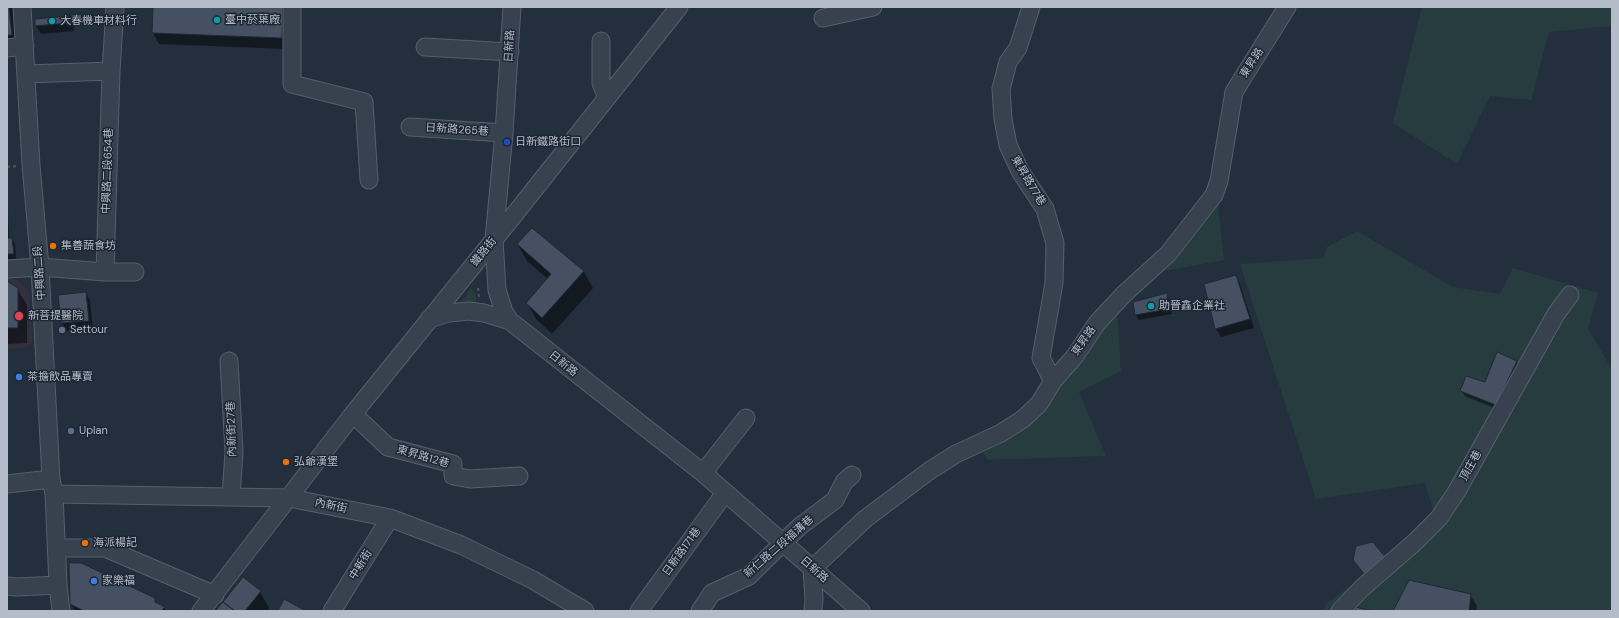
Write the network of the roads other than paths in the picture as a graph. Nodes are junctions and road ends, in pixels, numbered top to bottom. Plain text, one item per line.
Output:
1 (22, 7) edge
2 (115, 7) edge
3 (292, 7) edge
4 (512, 7) edge
5 (873, 7) edge
6 (1031, 7) edge
7 (1287, 7) edge
8 (677, 8) edge
9 (823, 18) dead end
10 (601, 41) dead end
11 (25, 46) junction
12 (425, 47) dead end
13 (7, 48) edge
14 (510, 52) junction
15 (111, 70) junction
16 (26, 74) junction
17 (607, 98) junction
18 (410, 127) dead end
19 (504, 133) junction
20 (369, 180) dead end
21 (494, 239) junction
22 (40, 267) junction
23 (7, 269) edge
24 (105, 272) junction
25 (135, 272) dead end
26 (1570, 295) dead end
27 (429, 320) junction
28 (510, 321) junction
29 (228, 361) dead end
30 (1053, 381) junction
31 (353, 414) junction
32 (746, 418) dead end
33 (703, 473) junction
34 (852, 475) dead end
35 (518, 476) dead end
36 (7, 484) edge
37 (53, 487) junction
38 (725, 493) junction
39 (230, 497) junction
40 (289, 498) junction
41 (390, 518) junction
42 (784, 544) junction
43 (57, 548) junction
44 (812, 569) junction
45 (58, 585) junction
46 (7, 586) edge
47 (214, 595) junction
48 (61, 611) edge
49 (201, 611) edge
50 (332, 611) edge
51 (585, 611) edge
52 (639, 611) edge
53 (700, 611) edge
54 (813, 611) edge
55 (861, 611) edge
56 (1340, 611) edge

1 - 11 street, 中興路二段
2 - 15 street, 中興路二段654巷
3 - 20 street
4 - 14 street, 日新路
5 - 9 street
6 - 30 street, 東昇路77巷
7 - 30 street, 東昇路
8 - 17 street, 鐵路街
10 - 17 street
11 - 13 street
11 - 16 street, 中興路二段
12 - 14 street
14 - 19 street, 日新路
15 - 16 street
15 - 24 street, 中興路二段654巷
16 - 22 street, 中興路二段
17 - 21 street, 鐵路街
18 - 19 street, 日新路265巷
19 - 21 street, 日新路
21 - 27 street, 鐵路街
21 - 28 street, 日新路
22 - 23 street
22 - 24 street
22 - 37 street, 中興路二段
24 - 25 street
26 - 56 street, 頂庄巷
27 - 28 street
27 - 31 street, 鐵路街
28 - 33 street, 日新路
29 - 39 street, 內新街27巷
30 - 44 street, 東昇路
31 - 35 street, 東昇路12巷
31 - 40 street, 鐵路街
32 - 33 street
33 - 38 street, 日新路
34 - 42 street, 新仁路二段福溝巷
36 - 37 street, 內新街
37 - 39 street, 內新街
37 - 43 street, 中興路二段
38 - 42 street, 日新路
38 - 52 street, 日新路171巷
39 - 40 street, 內新街
40 - 41 street, 內新街
40 - 47 street, 鐵路街
41 - 50 street, 中新街
41 - 51 street, 內新街
42 - 44 street, 日新路
42 - 53 street, 新仁路二段福溝巷
43 - 45 street, 中興路二段
43 - 47 street
44 - 54 street
44 - 55 street, 日新路
45 - 46 street
45 - 48 street, 中興路二段
47 - 49 street, 鐵路街

